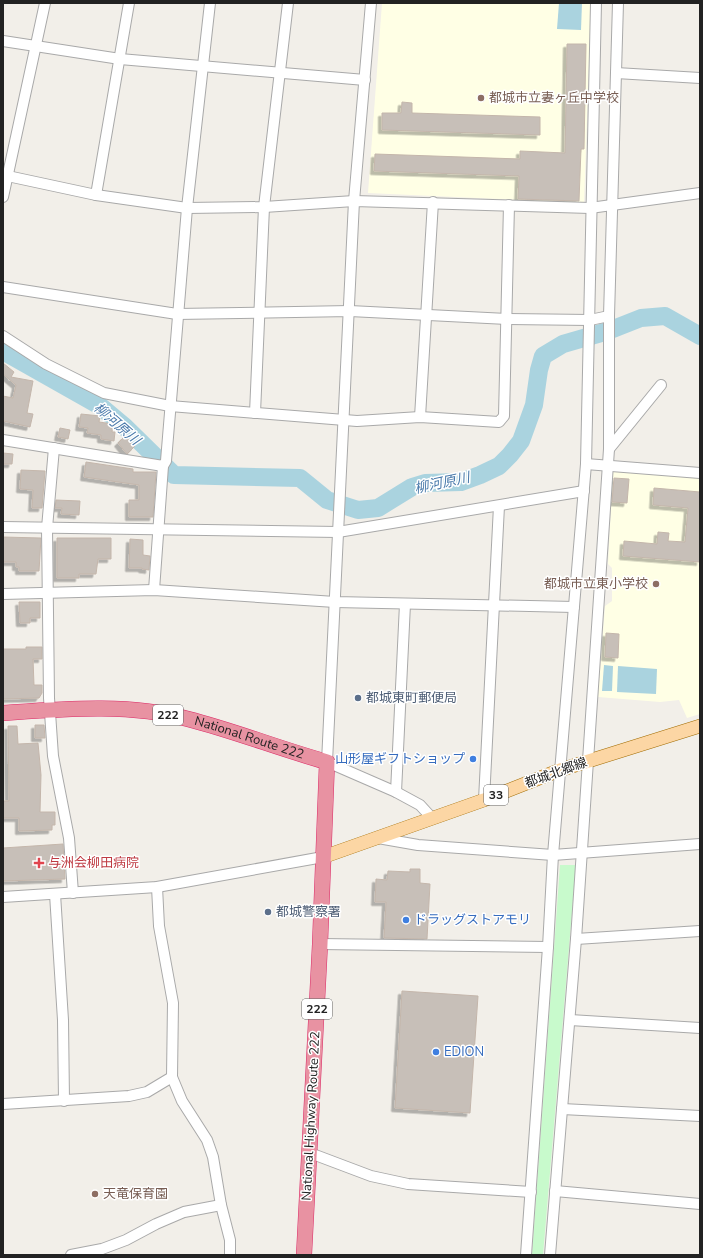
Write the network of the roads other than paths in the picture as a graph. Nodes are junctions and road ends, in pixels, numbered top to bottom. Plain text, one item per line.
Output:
1 (44, 3) edge
2 (129, 3) edge
3 (210, 3) edge
4 (288, 3) edge
5 (371, 3) edge
6 (596, 3) edge
7 (618, 3) edge
8 (3, 41) edge
9 (35, 46) junction
10 (120, 59) junction
11 (203, 67) junction
12 (280, 73) junction
13 (616, 73) junction
14 (700, 78) edge
15 (365, 80) junction
16 (5, 175) edge
17 (700, 193) edge
18 (96, 194) junction
19 (3, 197) edge
20 (354, 201) junction
21 (433, 202) junction
22 (612, 204) junction
23 (509, 205) junction
24 (264, 207) junction
25 (187, 208) junction
26 (590, 208) junction
27 (3, 287) edge
28 (258, 312) junction
29 (350, 312) junction
30 (177, 314) junction
31 (426, 314) junction
32 (609, 316) junction
33 (507, 319) junction
34 (590, 321) junction
35 (3, 336) edge
36 (661, 385) dead end
37 (170, 406) junction
38 (255, 413) junction
39 (420, 417) junction
40 (343, 420) junction
41 (3, 440) edge
42 (54, 448) junction
43 (609, 449) junction
44 (164, 464) junction
45 (586, 464) junction
46 (607, 466) junction
47 (700, 473) edge
48 (584, 491) junction
49 (499, 506) junction
50 (3, 527) edge
51 (47, 528) junction
52 (159, 528) junction
53 (338, 532) junction
54 (154, 590) junction
55 (3, 594) edge
56 (46, 594) junction
57 (334, 602) junction
58 (405, 604) junction
59 (493, 605) junction
60 (574, 607) junction
61 (50, 710) junction
62 (3, 713) edge
63 (700, 726) edge
64 (327, 762) junction
65 (588, 762) junction
66 (560, 770) junction
67 (396, 792) junction
68 (484, 800) junction
69 (431, 817) junction
70 (378, 838) junction
71 (700, 844) edge
72 (583, 853) junction
73 (553, 855) junction
74 (323, 857) junction
75 (157, 887) junction
76 (73, 893) junction
77 (55, 894) junction
78 (3, 897) edge
79 (700, 931) edge
80 (576, 939) junction
81 (320, 944) junction
82 (548, 947) junction
83 (570, 1020) junction
84 (700, 1028) edge
85 (172, 1077) junction
86 (64, 1101) junction
87 (3, 1104) edge
88 (562, 1109) junction
89 (700, 1116) edge
90 (310, 1153) junction
91 (555, 1191) junction
92 (530, 1192) junction
93 (700, 1204) edge
94 (221, 1205) junction
95 (71, 1255) edge
96 (230, 1255) edge
97 (304, 1255) edge
98 (526, 1255) edge
99 (550, 1255) edge

1 - 9 street
2 - 10 street
3 - 11 street
4 - 12 street
5 - 15 street
6 - 26 street
7 - 13 street
8 - 9 street
9 - 10 street
9 - 16 street
10 - 11 street
10 - 18 street
11 - 12 street
11 - 25 street
12 - 15 street
12 - 24 street
13 - 14 street
13 - 22 street
15 - 20 street
16 - 18 street
16 - 19 street
17 - 22 street
18 - 25 street
20 - 21 street
20 - 24 street
20 - 29 street
21 - 23 street
21 - 31 street
22 - 26 street
22 - 32 street
23 - 26 street
23 - 33 street
24 - 25 street
24 - 28 street
25 - 30 street
26 - 34 street
27 - 30 street
28 - 29 street
28 - 30 street
28 - 38 street
29 - 31 street
29 - 40 street
30 - 37 street
31 - 33 street
31 - 39 street
32 - 34 street
32 - 43 street
33 - 34 street
33 - 39 street
34 - 45 street
35 - 37 street
36 - 43 street
37 - 38 street
37 - 44 street
38 - 40 street
39 - 40 street
40 - 53 street
41 - 42 street
42 - 44 street
42 - 51 street
43 - 46 street
44 - 52 street
45 - 46 street
45 - 48 street
46 - 47 street
46 - 65 street
48 - 49 street
48 - 60 street
49 - 53 street
49 - 59 street
50 - 51 street
51 - 52 street
51 - 56 street
52 - 53 street
52 - 54 street
53 - 57 street
54 - 56 street
54 - 57 street
55 - 56 street
56 - 61 street
57 - 58 street
57 - 64 street
58 - 59 street
58 - 67 street
59 - 60 street
59 - 68 street
60 - 66 street
61 - 62 highway, National Route 222 / 222
61 - 64 highway, National Route 222 / 222
61 - 76 street
63 - 65 main road, 都城北郷線 / 33
64 - 67 street
64 - 74 highway, National Highway Route 222 / 222
65 - 66 main road, 都城北郷線 / 33
65 - 72 street
66 - 68 main road, 都城北郷線 / 33
66 - 73 street
67 - 69 street
68 - 69 main road, 都城北郷線 / 33
69 - 70 main road, 都城北郷線 / 33
70 - 73 street
70 - 74 main road, 都城北郷線 / 33
71 - 72 street
72 - 73 street
72 - 80 street
73 - 82 street
74 - 75 street
74 - 81 highway, National Highway Route 222 / 222
75 - 76 street
75 - 85 street
76 - 77 street
77 - 78 street
77 - 86 street
79 - 80 street
80 - 83 street
81 - 82 street
81 - 90 highway, National Highway Route 222 / 222
82 - 92 street
83 - 84 street
83 - 88 street
85 - 86 street
85 - 94 street
86 - 87 street
88 - 89 street
88 - 91 street
90 - 92 street
90 - 97 highway, National Highway Route 222 / 222
91 - 93 street
91 - 99 street
92 - 98 street
94 - 95 street
94 - 96 street

